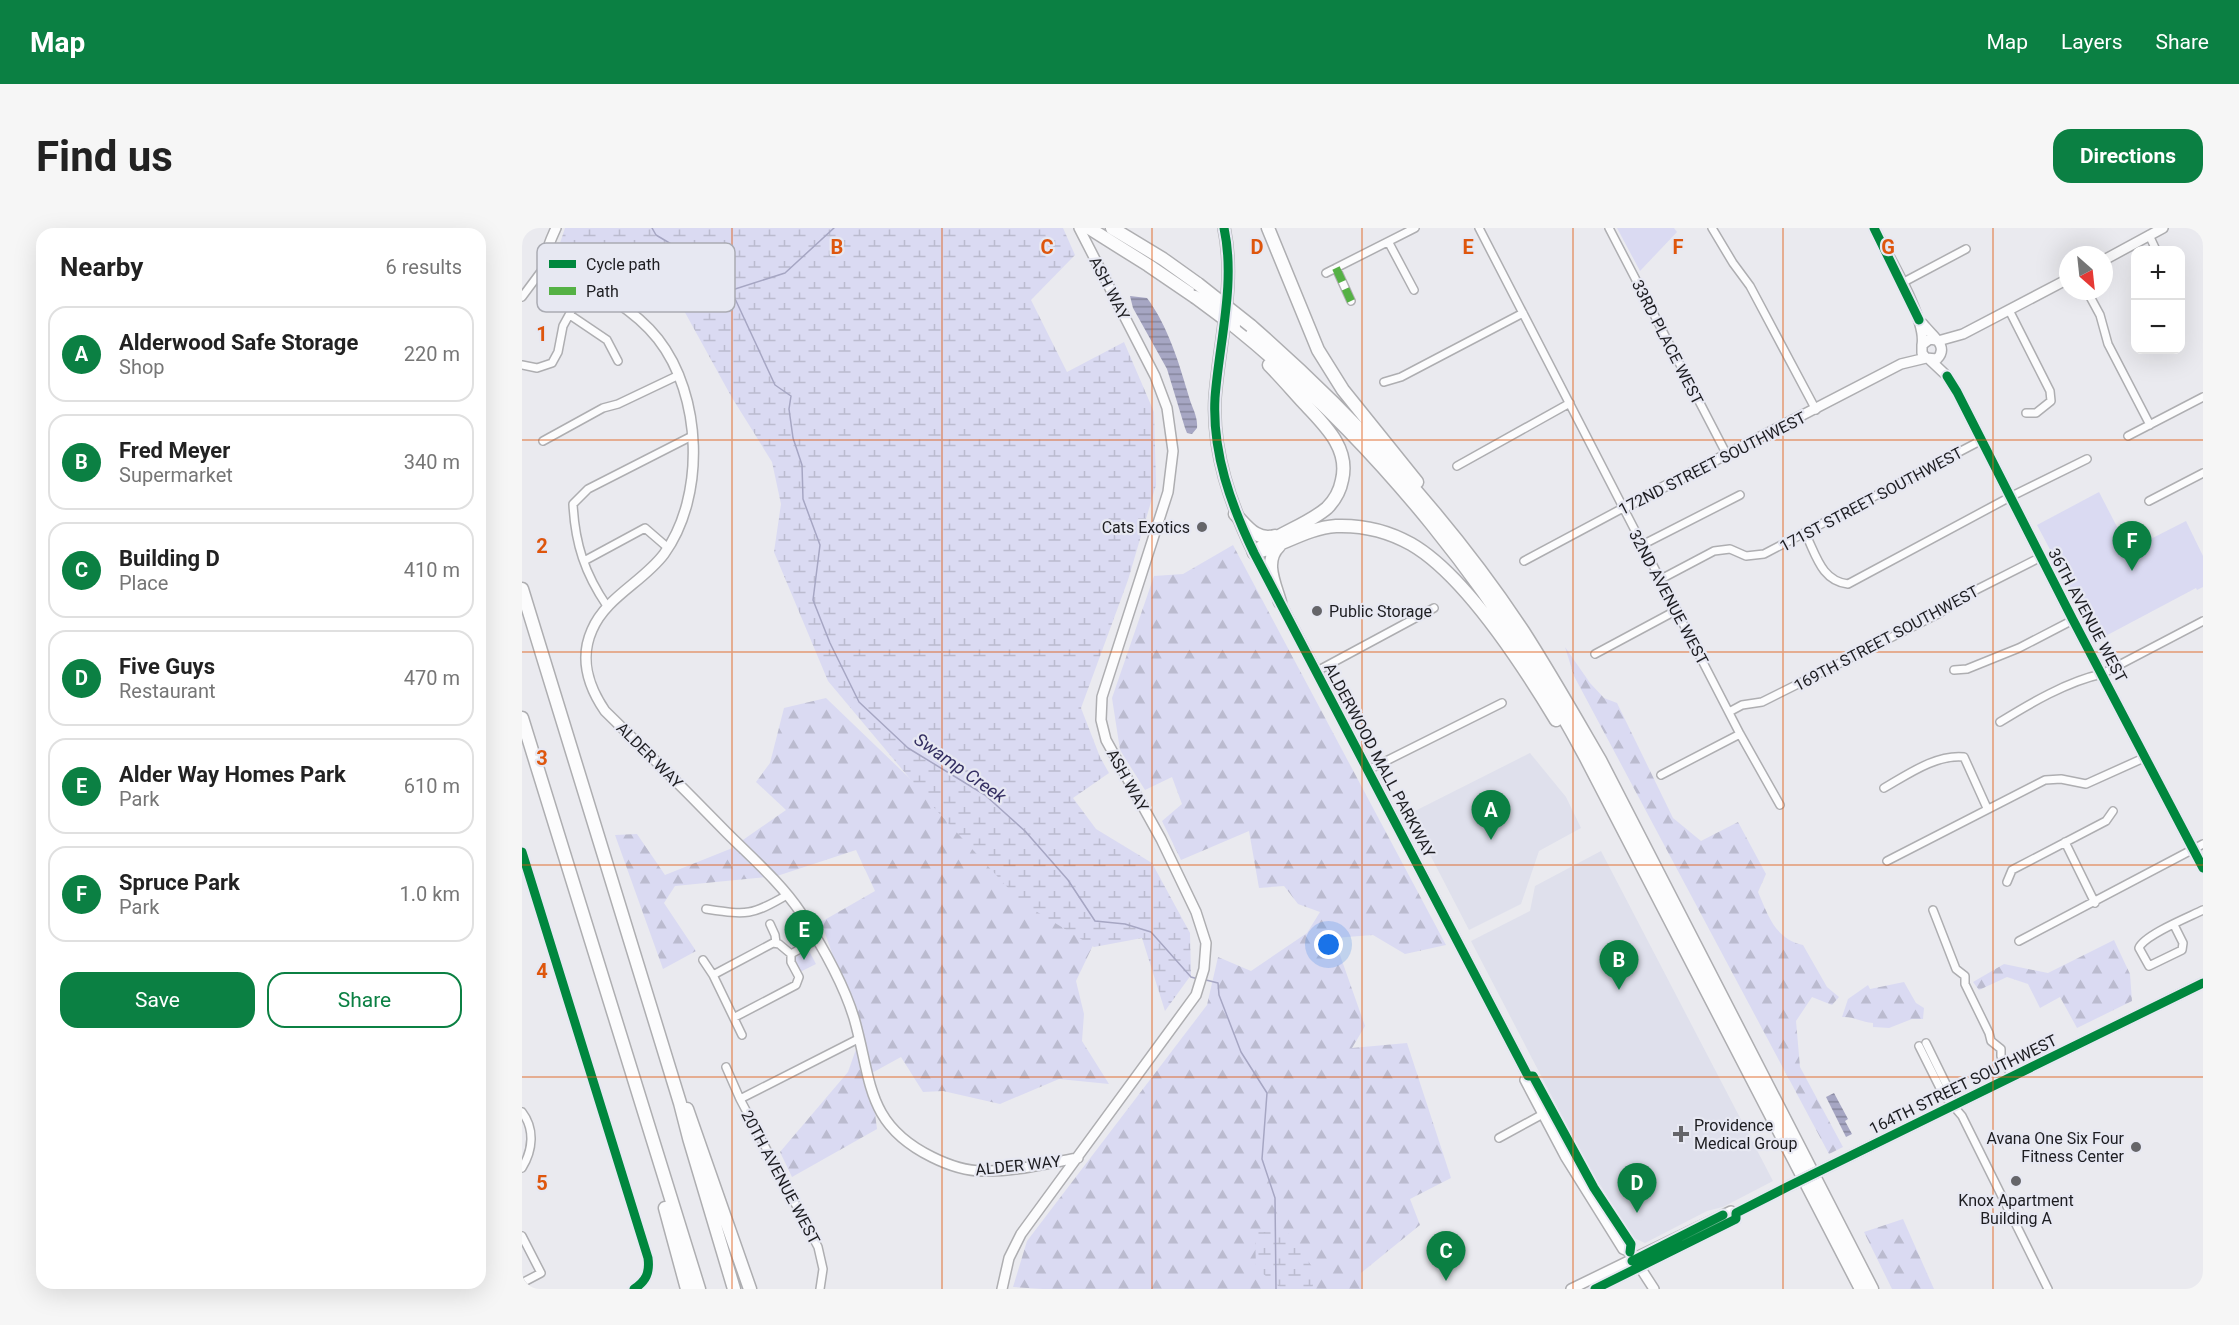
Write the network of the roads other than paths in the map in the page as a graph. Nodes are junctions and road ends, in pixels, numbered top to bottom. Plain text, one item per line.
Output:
1 (556, 228) edge
2 (1079, 228) edge
3 (1089, 228) edge
4 (1224, 228) edge
5 (1268, 228) edge
6 (1415, 228) edge
7 (1479, 228) edge
8 (1610, 228) edge
9 (1712, 228) edge
10 (1874, 228) edge
11 (2163, 228) edge
12 (1108, 232) edge
13 (2149, 235) junction
14 (550, 243) edge
15 (1389, 243) junction
16 (2154, 246) edge
17 (1966, 249) dead end
18 (2113, 255) edge
19 (1336, 268) junction
20 (1326, 273) dead end
21 (537, 276) edge
22 (1902, 284) junction
23 (2059, 284) edge
24 (1414, 290) dead end
25 (1196, 291) junction
26 (522, 297) edge
27 (2092, 300) edge
28 (1351, 301) dead end
29 (2008, 310) junction
30 (572, 312) edge
31 (630, 312) edge
32 (1523, 313) junction
33 (570, 315) junction
34 (1919, 320) junction
35 (1963, 334) junction
36 (1937, 340) junction
37 (1253, 346) junction
38 (1922, 346) junction
39 (1942, 353) junction
40 (1928, 359) junction
41 (618, 361) dead end
42 (1901, 364) junction
43 (522, 365) edge
44 (679, 375) junction
45 (1947, 376) junction
46 (1384, 382) dead end
47 (2203, 397) edge
48 (1570, 403) junction
49 (1815, 410) junction
50 (2026, 413) dead end
51 (2150, 425) junction
52 (692, 436) junction
53 (2128, 436) dead end
54 (1982, 440) junction
55 (543, 441) dead end
56 (1727, 455) junction
57 (2087, 459) dead end
58 (1457, 466) dead end
59 (2203, 473) edge
60 (1740, 495) dead end
61 (2010, 497) junction
62 (2149, 501) dead end
63 (1623, 508) junction
64 (1235, 514) junction
65 (1805, 533) junction
66 (1280, 540) junction
67 (1642, 545) junction
68 (667, 547) junction
69 (1254, 553) junction
70 (2041, 557) junction
71 (584, 561) junction
72 (1524, 561) dead end
73 (1660, 579) junction
74 (1486, 580) junction
75 (522, 589) edge
76 (1280, 602) junction
77 (607, 606) junction
78 (1434, 608) dead end
79 (1677, 610) junction
80 (2073, 620) junction
81 (2203, 621) edge
82 (1595, 654) dead end
83 (1954, 670) dead end
84 (1317, 671) junction
85 (2102, 674) junction
86 (1502, 703) dead end
87 (1729, 712) junction
88 (522, 718) edge
89 (2000, 722) dead end
90 (1740, 734) junction
91 (2146, 757) junction
92 (1368, 770) junction
93 (1661, 775) dead end
94 (1884, 788) dead end
95 (1609, 805) junction
96 (1780, 805) dead end
97 (1987, 808) junction
98 (2113, 811) dead end
99 (2065, 842) junction
100 (2199, 847) edge
101 (1887, 861) dead end
102 (2203, 868) edge
103 (2007, 882) dead end
104 (787, 895) junction
105 (2095, 903) junction
106 (706, 909) dead end
107 (1932, 910) dead end
108 (2203, 910) edge
109 (770, 924) dead end
110 (2174, 925) junction
111 (816, 940) junction
112 (2019, 941) dead end
113 (776, 943) junction
114 (791, 954) junction
115 (703, 960) dead end
116 (713, 975) junction
117 (2203, 982) edge
118 (735, 1017) junction
119 (742, 1035) dead end
120 (858, 1039) junction
121 (1922, 1044) dead end
122 (631, 1067) junction
123 (726, 1067) dead end
124 (1528, 1076) junction
125 (2012, 1076) junction
126 (740, 1099) junction
127 (680, 1103) junction
128 (1953, 1105) junction
129 (522, 1112) edge
130 (1543, 1114) junction
131 (1498, 1138) dead end
132 (1078, 1158) junction
133 (522, 1168) edge
134 (673, 1206) junction
135 (522, 1236) edge
136 (1635, 1260) junction
137 (522, 1283) edge
138 (687, 1289) edge
139 (699, 1289) edge
140 (708, 1289) edge
141 (734, 1289) edge
142 (750, 1289) edge
143 (820, 1289) edge
144 (1002, 1289) edge
145 (1571, 1289) edge
146 (1595, 1289) edge
147 (1654, 1289) edge
148 (1861, 1289) edge
149 (1872, 1289) edge
150 (2048, 1289) edge

1 - 14 street
2 - 132 street, ASH WAY
3 - 12 highway
4 - 64 main road, ALDERWOOD MALL PARKWAY
5 - 74 highway
6 - 15 street
7 - 32 street, 32ND AVENUE WEST
8 - 56 street, 33RD PLACE WEST
9 - 49 street
10 - 22 street
11 - 13 street
12 - 25 highway
13 - 16 street
13 - 18 street
15 - 19 street
15 - 24 street
17 - 22 street
19 - 20 street
19 - 28 street
21 - 26 street
22 - 34 street
23 - 29 street
25 - 37 highway, bridge
25 - 74 highway, bridge
27 - 51 street
29 - 35 street
29 - 50 street
30 - 33 street
31 - 44 street, ALDER WAY
32 - 46 street
32 - 48 street, 32ND AVENUE WEST
33 - 41 street
33 - 43 street
34 - 36 street
34 - 38 street
35 - 36 street
35 - 39 street
36 - 38 street
36 - 39 street
37 - 66 highway
37 - 95 highway
38 - 40 street
38 - 42 street, 172ND STREET SOUTHWEST
39 - 40 street
39 - 45 street, 36TH AVENUE WEST
40 - 42 street, 172ND STREET SOUTHWEST
40 - 45 street, 36TH AVENUE WEST
42 - 49 street, 172ND STREET SOUTHWEST
44 - 52 street, ALDER WAY
44 - 55 street
45 - 54 street, 36TH AVENUE WEST
47 - 51 street
48 - 58 street
48 - 63 street, 32ND AVENUE WEST
49 - 56 street, 172ND STREET SOUTHWEST
51 - 53 street
52 - 68 street, ALDER WAY
52 - 71 street
54 - 61 street, 36TH AVENUE WEST
54 - 65 street, 171ST STREET SOUTHWEST
56 - 63 street, 172ND STREET SOUTHWEST
57 - 61 street
59 - 62 street
60 - 67 street
61 - 65 street
61 - 70 street, 36TH AVENUE WEST
63 - 67 street, 32ND AVENUE WEST
63 - 72 street, 172ND STREET SOUTHWEST
64 - 66 highway
64 - 69 main road, ALDERWOOD MALL PARKWAY
65 - 73 street, 171ST STREET SOUTHWEST
66 - 69 highway
66 - 76 highway
66 - 95 highway
67 - 73 street, 32ND AVENUE WEST
68 - 71 street
68 - 77 street, ALDER WAY
69 - 76 street, ALDERWOOD MALL PARKWAY
70 - 80 street, 36TH AVENUE WEST
70 - 87 street, 169TH STREET SOUTHWEST
71 - 77 street
73 - 79 street, 32ND AVENUE WEST
74 - 149 highway
75 - 127 highway
76 - 84 street, ALDERWOOD MALL PARKWAY
77 - 104 street, ALDER WAY
78 - 84 street
79 - 82 street
79 - 87 street, 32ND AVENUE WEST
80 - 83 street
80 - 85 street, 36TH AVENUE WEST
81 - 85 street
84 - 92 street, ALDERWOOD MALL PARKWAY
85 - 89 street
85 - 91 street, 36TH AVENUE WEST
86 - 92 street
87 - 90 street, 32ND AVENUE WEST
88 - 122 highway
90 - 93 street
90 - 96 street, 32ND AVENUE WEST
91 - 97 street
91 - 100 street, 36TH AVENUE WEST
92 - 124 street, ALDERWOOD MALL PARKWAY
94 - 97 street
95 - 148 highway
97 - 101 street
98 - 99 street
99 - 103 street
99 - 105 street
100 - 102 street, 36TH AVENUE WEST
100 - 105 street
104 - 106 street
104 - 111 street, ALDER WAY
105 - 112 street
107 - 125 street
108 - 110 street
109 - 113 street
110 - 110 street
111 - 114 street
111 - 120 street, ALDER WAY
113 - 114 street
113 - 116 street
114 - 118 street
115 - 116 street
116 - 118 street
117 - 125 street, 164TH STREET SOUTHWEST
118 - 119 street
120 - 126 street
120 - 132 street, ALDER WAY
121 - 128 street
122 - 134 highway
122 - 138 highway
123 - 126 street, 20TH AVENUE WEST
124 - 130 street, ALDERWOOD MALL PARKWAY
124 - 136 street, ALDERWOOD MALL PARKWAY
125 - 128 street, 164TH STREET SOUTHWEST
126 - 143 street, 20TH AVENUE WEST
127 - 141 highway
127 - 142 highway
128 - 136 street, 164TH STREET SOUTHWEST, bridge
128 - 150 street
129 - 133 street
130 - 131 street
130 - 136 street, ALDERWOOD MALL PARKWAY
132 - 144 street, ASH WAY
134 - 139 highway
134 - 140 highway
135 - 137 street
136 - 145 street, 164TH STREET SOUTHWEST
136 - 146 street, 164TH STREET SOUTHWEST
136 - 147 street

